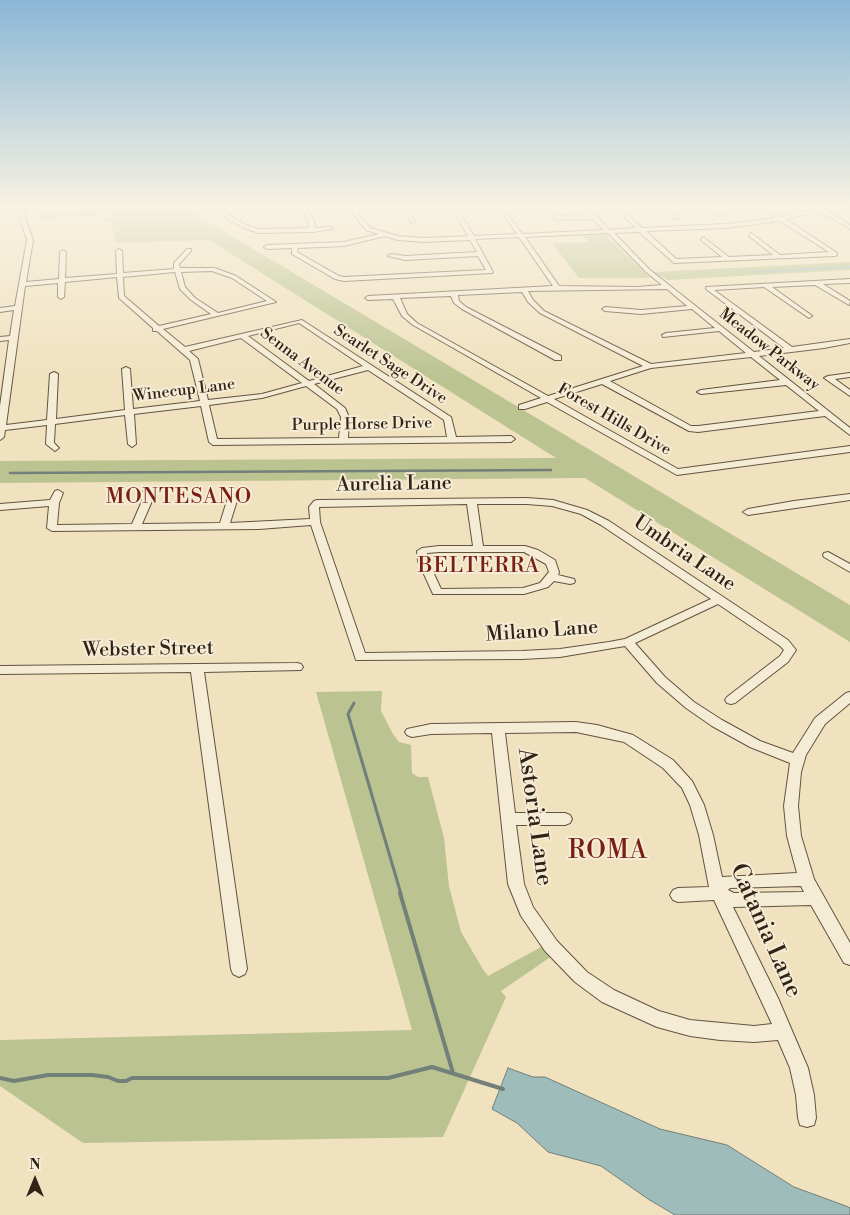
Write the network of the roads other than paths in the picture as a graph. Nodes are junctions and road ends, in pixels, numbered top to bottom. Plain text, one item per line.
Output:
1 (26, 264) edge
2 (63, 264) edge
3 (119, 264) edge
4 (176, 264) edge
5 (314, 264) edge
6 (485, 264) edge
7 (540, 264) edge
8 (640, 264) edge
9 (335, 267) dead end
10 (179, 270) junction
11 (324, 270) junction
12 (119, 275) junction
13 (62, 281) junction
14 (850, 281) edge
15 (817, 282) junction
16 (22, 284) junction
17 (765, 285) junction
18 (668, 287) junction
19 (557, 288) junction
20 (524, 290) junction
21 (454, 294) junction
22 (60, 297) dead end
23 (396, 297) junction
24 (368, 298) dead end
25 (849, 303) edge
26 (693, 307) junction
27 (18, 308) junction
28 (605, 308) dead end
29 (0, 310) edge
30 (217, 315) junction
31 (809, 316) dead end
32 (156, 328) junction
33 (721, 330) junction
34 (666, 335) dead end
35 (243, 336) junction
36 (13, 338) junction
37 (0, 340) edge
38 (850, 342) edge
39 (182, 350) junction
40 (791, 350) junction
41 (752, 354) junction
42 (558, 358) dead end
43 (10, 366) junction
44 (650, 366) junction
45 (0, 367) edge
46 (369, 367) junction
47 (126, 369) dead end
48 (54, 374) dead end
49 (850, 375) edge
50 (603, 381) junction
51 (788, 382) junction
52 (309, 384) junction
53 (701, 392) dead end
54 (850, 394) edge
55 (3, 395) edge
56 (548, 398) junction
57 (205, 403) junction
58 (522, 407) dead end
59 (129, 412) junction
60 (827, 413) junction
61 (52, 422) junction
62 (1, 428) edge
63 (850, 432) edge
64 (0, 437) edge
65 (452, 439) junction
66 (343, 440) junction
67 (511, 440) dead end
68 (132, 444) dead end
69 (55, 448) dead end
70 (850, 449) edge
71 (235, 491) dead end
72 (147, 492) dead end
73 (58, 493) dead end
74 (850, 497) edge
75 (472, 502) junction
76 (54, 503) junction
77 (0, 507) edge
78 (748, 512) dead end
79 (315, 522) junction
80 (224, 526) junction
81 (136, 527) junction
82 (478, 548) junction
83 (828, 555) dead end
84 (850, 569) edge
85 (552, 577) junction
86 (570, 582) dead end
87 (718, 600) junction
88 (628, 642) junction
89 (297, 667) dead end
90 (197, 668) junction
91 (0, 670) edge
92 (850, 696) edge
93 (731, 700) dead end
94 (498, 728) junction
95 (412, 732) dead end
96 (796, 760) junction
97 (508, 819) junction
98 (565, 819) dead end
99 (806, 879) junction
100 (720, 893) junction
101 (678, 895) dead end
102 (815, 898) junction
103 (850, 958) edge
104 (239, 969) dead end
105 (784, 1031) junction
106 (807, 1118) dead end

1 - 16 street
2 - 13 street
3 - 12 street
4 - 10 street
5 - 11 street
6 - 11 street
7 - 19 street
8 - 18 street, Meadow Parkway
9 - 11 street
10 - 12 street
10 - 30 street
10 - 30 street
12 - 13 street
12 - 32 street
13 - 16 street
13 - 22 street
14 - 15 street
15 - 17 street
15 - 25 street
16 - 27 street
17 - 31 street
17 - 40 street
18 - 19 street
18 - 26 street, Meadow Parkway
19 - 20 street
20 - 21 street
20 - 44 street
21 - 23 street
21 - 42 street
23 - 24 street
23 - 56 street, Forest Hills Drive
26 - 28 street
26 - 33 street, Meadow Parkway
27 - 29 street
27 - 36 street
30 - 32 street
32 - 39 street
33 - 34 street
33 - 41 street, Meadow Parkway
35 - 39 street
35 - 46 street, Scarlet Sage Drive
35 - 52 street, Senna Avenue
36 - 37 street
36 - 43 street
38 - 40 street
39 - 57 street
40 - 41 street
41 - 44 street
41 - 51 street, Meadow Parkway
43 - 45 street
43 - 55 street
44 - 50 street
46 - 52 street, Winecup Lane
46 - 65 street, Scarlet Sage Drive
47 - 59 street
48 - 61 street
49 - 54 street
50 - 56 street
50 - 60 street
51 - 53 street
51 - 60 street, Meadow Parkway
52 - 57 street, Winecup Lane
52 - 66 street, Senna Avenue
55 - 62 street
56 - 58 street
56 - 70 street, Forest Hills Drive
57 - 59 street, Winecup Lane
57 - 66 street, Purple Horse Drive
59 - 61 street, Winecup Lane
59 - 68 street
60 - 63 street, Meadow Parkway
61 - 62 street, Winecup Lane
61 - 69 street
62 - 64 street
65 - 66 street, Purple Horse Drive
65 - 67 street, Purple Horse Drive
71 - 80 street
72 - 81 street
73 - 76 street
74 - 78 street
75 - 79 street, Aurelia Lane
75 - 82 street
75 - 87 street, Umbria Lane
76 - 77 street
76 - 81 street
79 - 80 street
79 - 88 street, Milano Lane
80 - 81 street
82 - 85 street
82 - 85 street
83 - 84 street
85 - 86 street
87 - 88 street, Milano Lane
87 - 93 street, Umbria Lane
88 - 96 street
89 - 90 street, Webster Street
90 - 91 street, Webster Street
90 - 104 street
92 - 96 street
94 - 95 street, Catania Lane
94 - 97 street, Astoria Lane
94 - 100 street, Catania Lane
96 - 99 street
97 - 98 street
97 - 105 street, Astoria Lane
99 - 100 street
99 - 102 street
100 - 101 street
100 - 102 street
100 - 105 street, Catania Lane
102 - 103 street
105 - 106 street, Catania Lane

